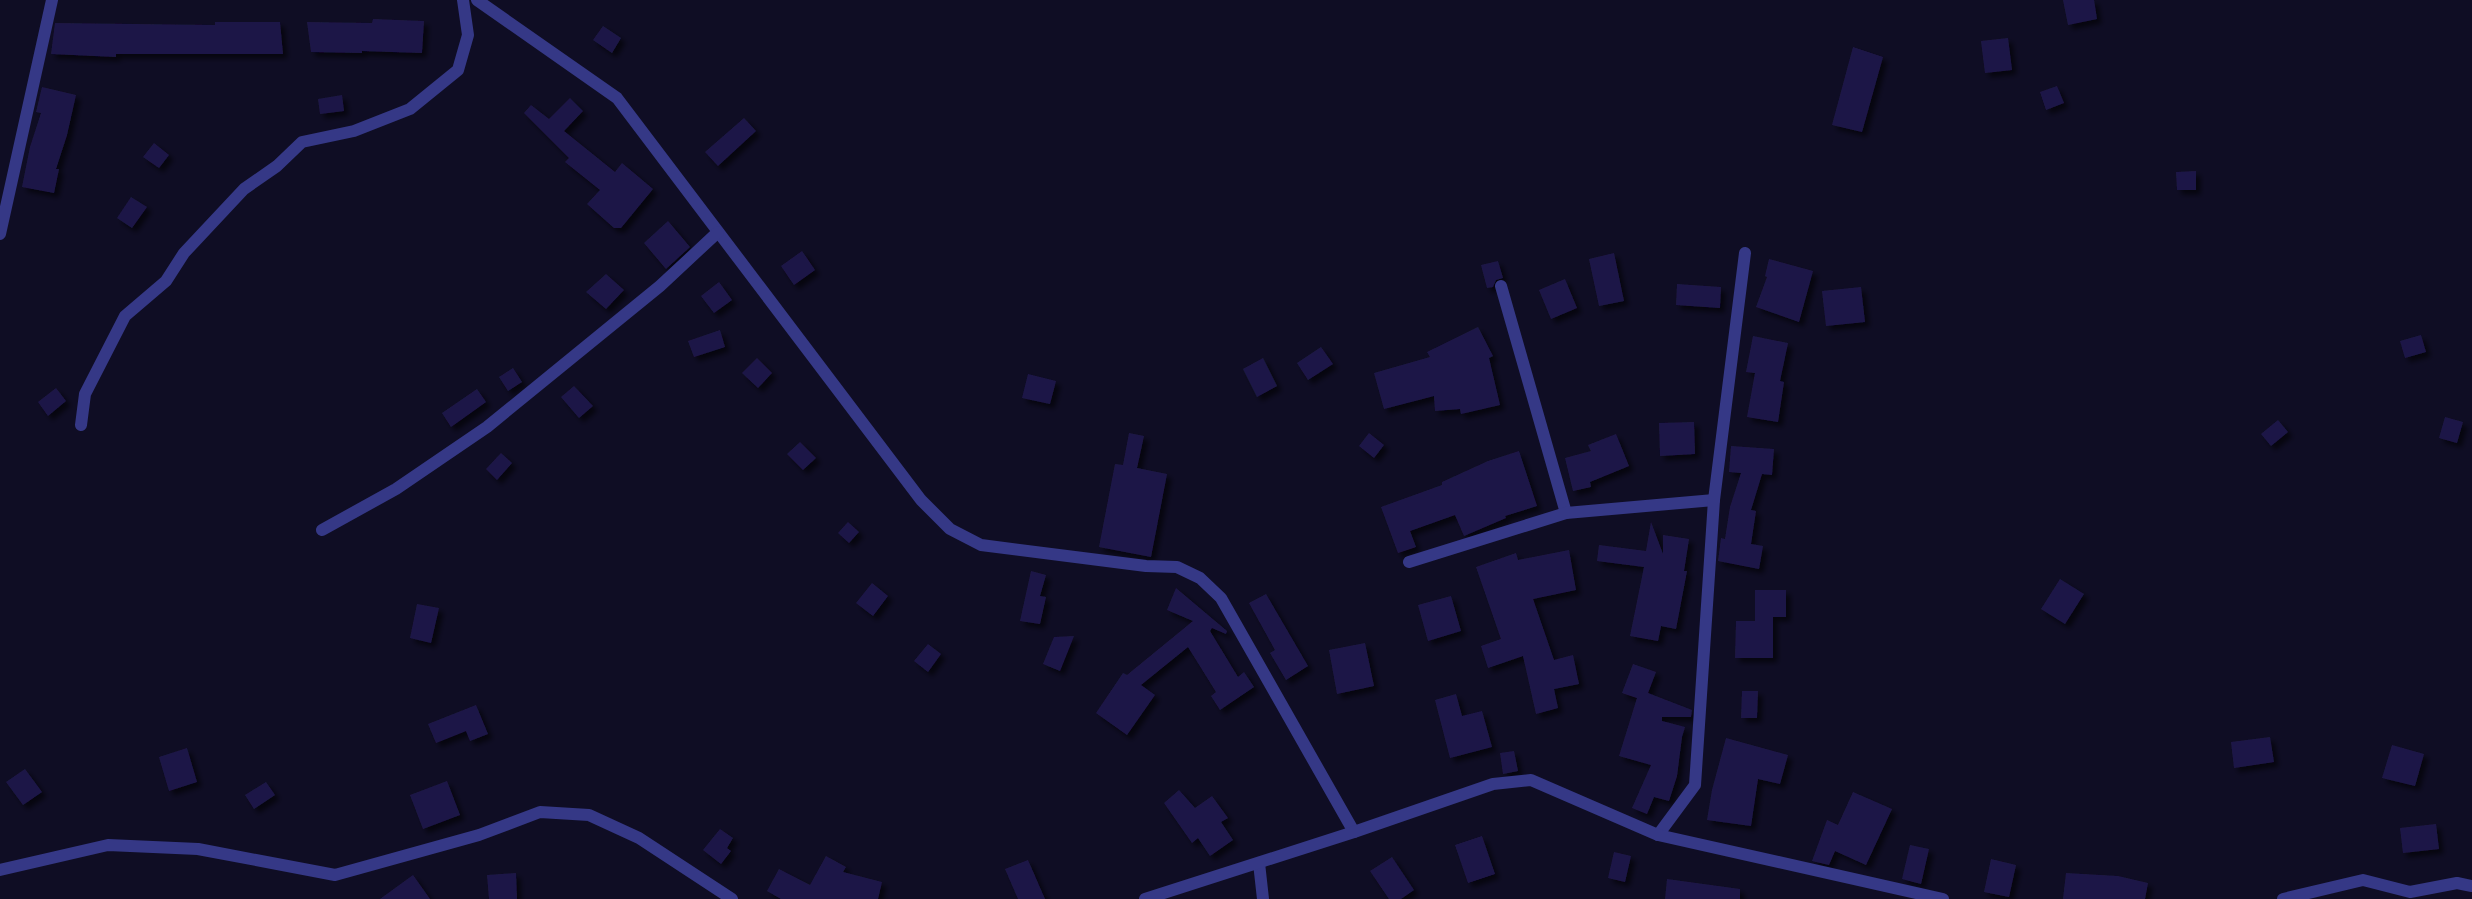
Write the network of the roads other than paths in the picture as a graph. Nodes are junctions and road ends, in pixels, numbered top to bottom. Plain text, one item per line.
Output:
1 (52, 0) edge
2 (463, 0) edge
3 (478, 0) edge
4 (718, 232) junction
5 (0, 234) edge
6 (1745, 253) dead end
7 (1501, 286) dead end
8 (81, 425) dead end
9 (1714, 500) junction
10 (1566, 513) junction
11 (322, 530) dead end
12 (1409, 562) dead end
13 (1354, 832) junction
14 (1658, 835) junction
15 (1259, 863) junction
16 (0, 870) edge
17 (2472, 886) edge
18 (1927, 898) edge
19 (732, 899) edge
20 (1144, 899) edge
21 (1263, 899) edge
22 (1943, 899) edge
23 (2283, 899) edge

1 - 5 street
2 - 8 street
3 - 4 street
4 - 11 street
4 - 13 street
6 - 9 street
7 - 10 street
9 - 10 street
9 - 14 street
10 - 12 street
13 - 14 street
13 - 15 street
14 - 18 street
15 - 20 street
15 - 21 street
16 - 19 street
17 - 23 street
18 - 22 street

